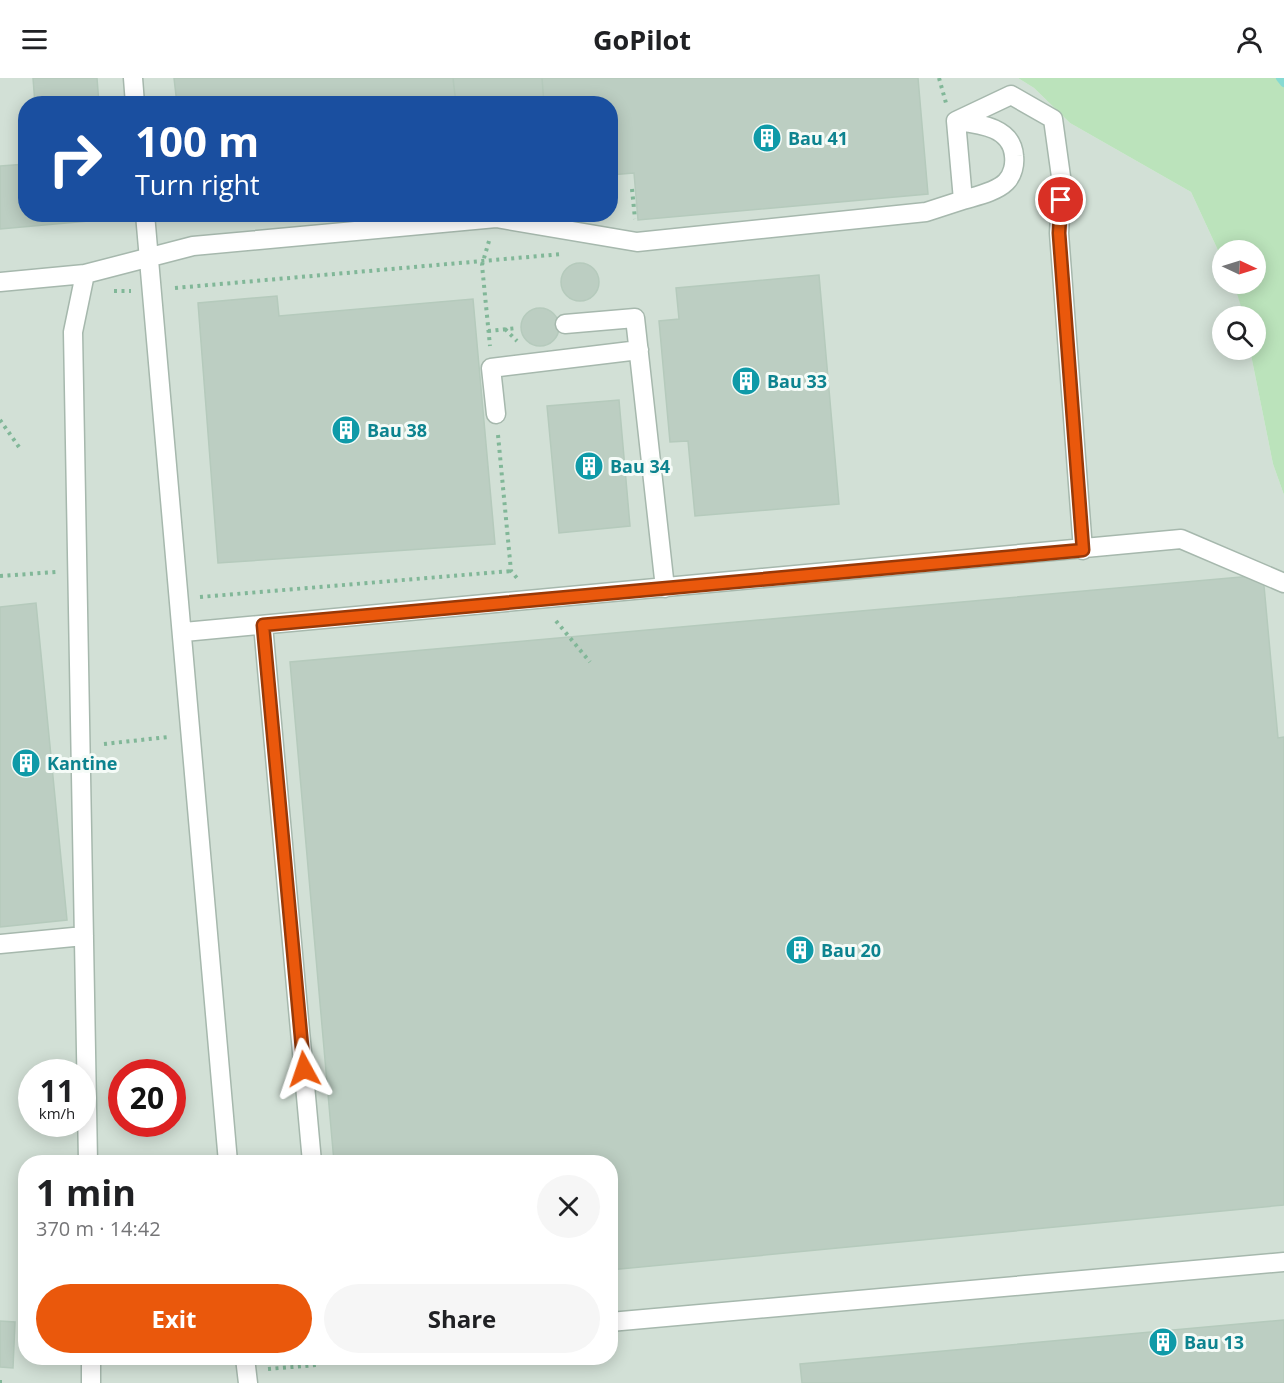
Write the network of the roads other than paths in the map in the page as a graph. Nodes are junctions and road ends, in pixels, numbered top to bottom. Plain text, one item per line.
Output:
1 (133, 78) edge
2 (134, 96) edge
3 (956, 121) junction
4 (963, 200) junction
5 (146, 222) edge
6 (453, 222) edge
7 (520, 222) edge
8 (149, 259) junction
9 (85, 274) junction
10 (0, 282) edge
11 (565, 324) dead end
12 (639, 350) junction
13 (496, 414) road end
14 (1083, 550) junction
15 (1284, 583) edge
16 (665, 588) junction
17 (263, 625) junction
18 (184, 632) junction
19 (84, 936) junction
20 (0, 944) edge
21 (88, 1155) edge
22 (227, 1155) edge
23 (311, 1155) edge
24 (1284, 1262) edge
25 (618, 1322) edge
26 (91, 1365) edge
27 (91, 1383) edge

1 - 2 street
3 - 4 street
3 - 4 street
3 - 14 street
4 - 7 street
5 - 8 street
6 - 8 street
8 - 9 street
8 - 18 street
9 - 10 street
9 - 19 street
11 - 12 street
12 - 13 street
12 - 16 street
14 - 15 street
14 - 16 street
16 - 17 street
17 - 18 street
17 - 23 street
18 - 22 street
19 - 20 street
19 - 21 street
24 - 25 street
26 - 27 street

